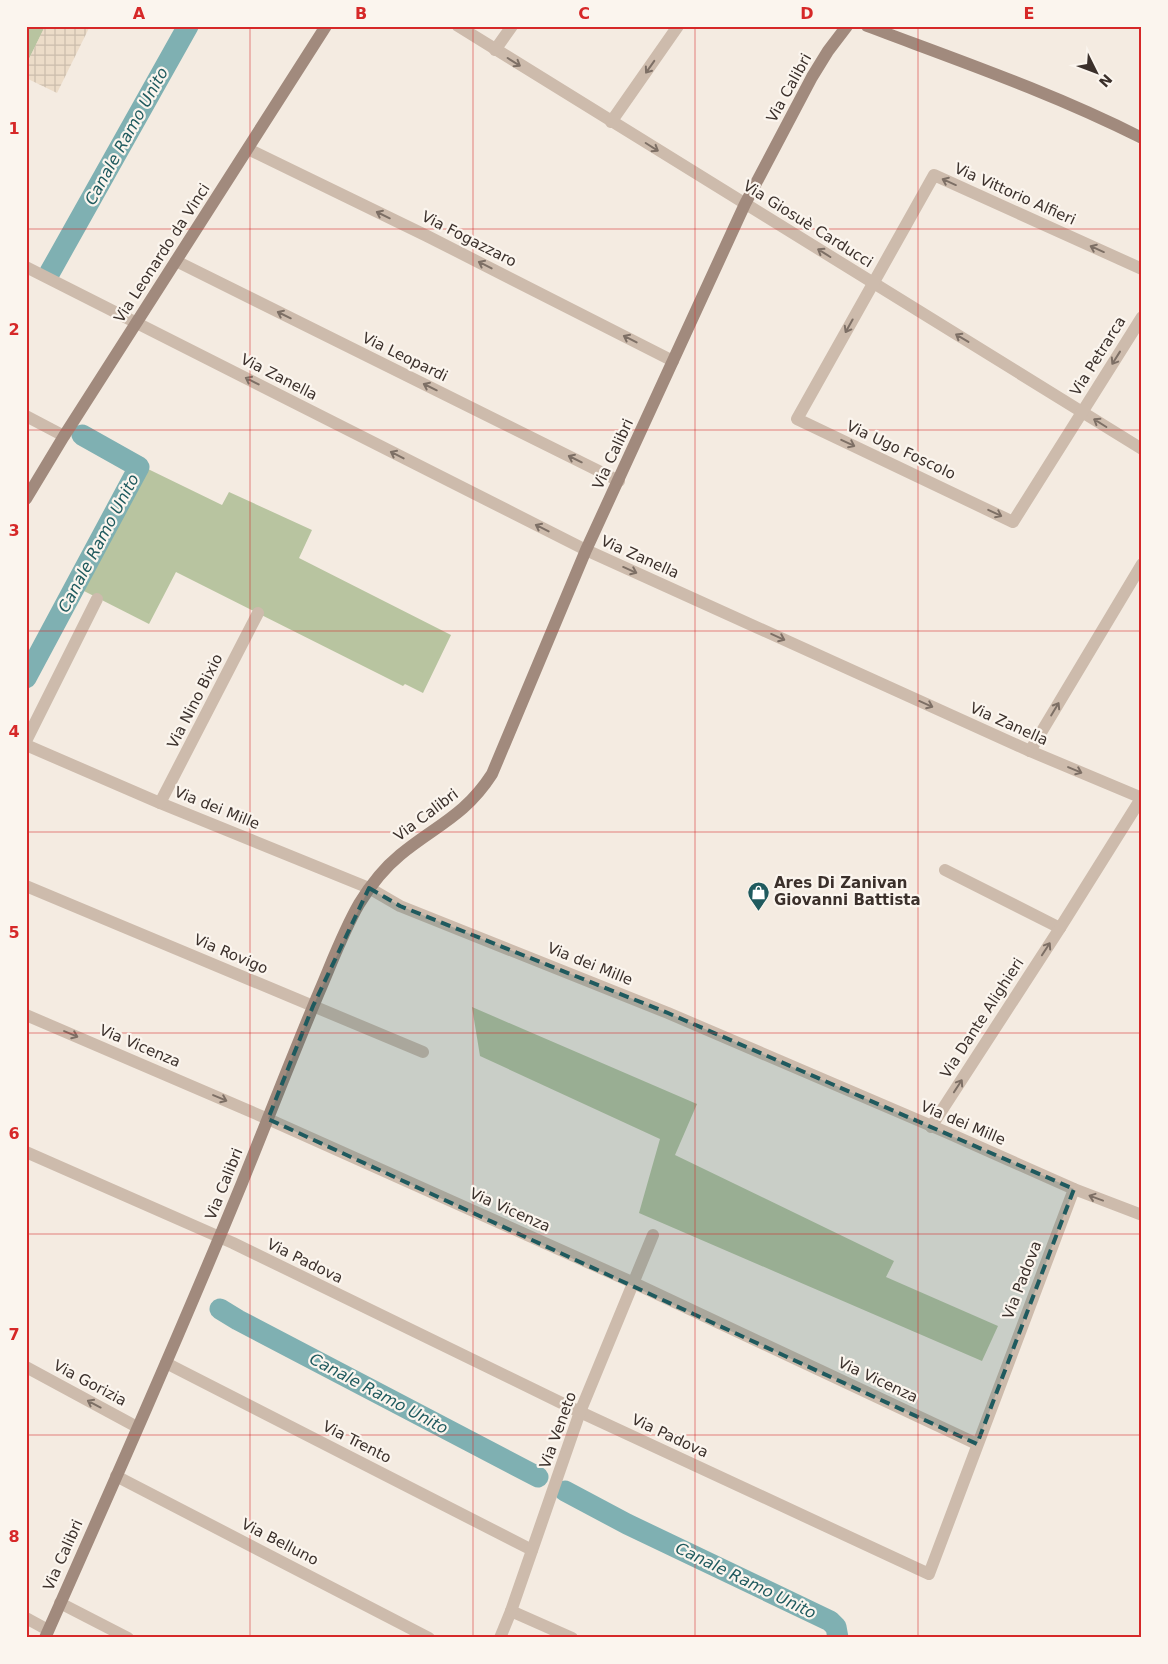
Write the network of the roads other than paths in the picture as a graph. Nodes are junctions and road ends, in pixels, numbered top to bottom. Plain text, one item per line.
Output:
1 (326, 26) edge
2 (458, 26) edge
3 (512, 26) edge
4 (678, 26) edge
5 (847, 26) edge
6 (874, 27) edge
7 (495, 50) junction
8 (611, 122) junction
9 (1142, 138) edge
10 (248, 149) junction
11 (745, 204) junction
12 (176, 261) junction
13 (26, 267) edge
14 (1142, 268) edge
15 (872, 284) junction
16 (1142, 317) edge
17 (136, 323) junction
18 (673, 361) junction
19 (1082, 412) junction
20 (26, 416) edge
21 (64, 436) junction
22 (1142, 449) edge
23 (619, 481) junction
24 (26, 499) edge
25 (586, 550) junction
26 (1142, 564) edge
27 (97, 598) dead end
28 (258, 613) dead end
29 (26, 743) edge
30 (1030, 751) junction
31 (1142, 798) edge
32 (160, 803) junction
33 (945, 870) dead end
34 (26, 886) edge
35 (369, 888) junction
36 (1060, 928) junction
37 (313, 1006) junction
38 (26, 1014) edge
39 (423, 1052) dead end
40 (268, 1119) junction
41 (931, 1127) junction
42 (26, 1152) edge
43 (1074, 1189) junction
44 (1142, 1214) edge
45 (653, 1235) dead end
46 (220, 1237) junction
47 (634, 1283) junction
48 (166, 1363) junction
49 (26, 1367) edge
50 (580, 1412) junction
51 (137, 1427) junction
52 (977, 1444) junction
53 (116, 1476) junction
54 (532, 1550) junction
55 (60, 1603) junction
56 (511, 1611) junction
57 (26, 1618) edge
58 (46, 1634) edge
59 (128, 1638) edge
60 (429, 1638) edge
61 (500, 1638) edge
62 (572, 1638) edge

1 - 10 street, Via Leonardo da Vinci
2 - 7 street, Via Giosuè Carducci
3 - 7 street
4 -> 8 street
5 - 11 street, Via Calibri
6 - 9 street
7 -> 8 street, Via Giosuè Carducci
8 -> 11 street, Via Giosuè Carducci
10 - 12 street, Via Leonardo da Vinci
18 -> 10 street, Via Fogazzaro
15 -> 11 street, Via Giosuè Carducci
11 - 18 street, Via Calibri
12 - 17 street, Via Leonardo da Vinci
23 -> 12 street, Via Leopardi
13 - 17 street, Via Zanella
14 -> 15 street, Via Vittorio Alfieri
19 -> 15 street, Via Giosuè Carducci
15 -> 19 street, Via Ugo Foscolo
16 -> 19 street, Via Petrarca
17 - 21 street, Via Leonardo da Vinci
25 -> 17 street, Via Zanella
18 - 23 street, Via Calibri
22 -> 19 street, Via Giosuè Carducci
20 - 21 street
21 - 24 street, Via Leonardo da Vinci
23 - 25 street, Via Calibri
25 -> 30 street, Via Zanella
25 - 35 street, Via Calibri
30 -> 26 street
27 - 29 street
28 - 32 street, Via Nino Bixio
29 - 32 street, Via dei Mille
30 -> 31 street, Via Zanella
31 - 36 street, Via Dante Alighieri
32 - 35 street, Via dei Mille
33 - 36 street
34 - 37 street, Via Rovigo
35 - 37 street, Via Calibri
35 - 41 street, Via dei Mille
41 -> 36 street, Via Dante Alighieri
37 - 39 street, Via Rovigo
37 - 40 street, Via Calibri
38 -> 40 street, Via Vicenza
40 - 46 street, Via Calibri
40 - 47 street, Via Vicenza
41 - 43 street, Via dei Mille
42 - 46 street, Via Padova
44 -> 43 street, Via dei Mille
43 - 52 street, Via Padova
45 - 47 street, Via Veneto
46 - 48 street, Via Calibri
46 - 50 street, Via Padova
47 - 50 street, Via Veneto
47 - 52 street, Via Vicenza
48 - 51 street, Via Calibri
48 - 54 street, Via Trento
51 -> 49 street, Via Gorizia
50 - 52 street, Via Padova
50 - 54 street, Via Veneto
51 - 53 street, Via Calibri
53 - 55 street, Via Calibri
53 - 60 street, Via Belluno
54 - 56 street, Via Veneto
55 - 58 street, Via Calibri
55 - 59 street
56 - 61 street, Via Veneto
56 - 62 street
57 - 58 street

